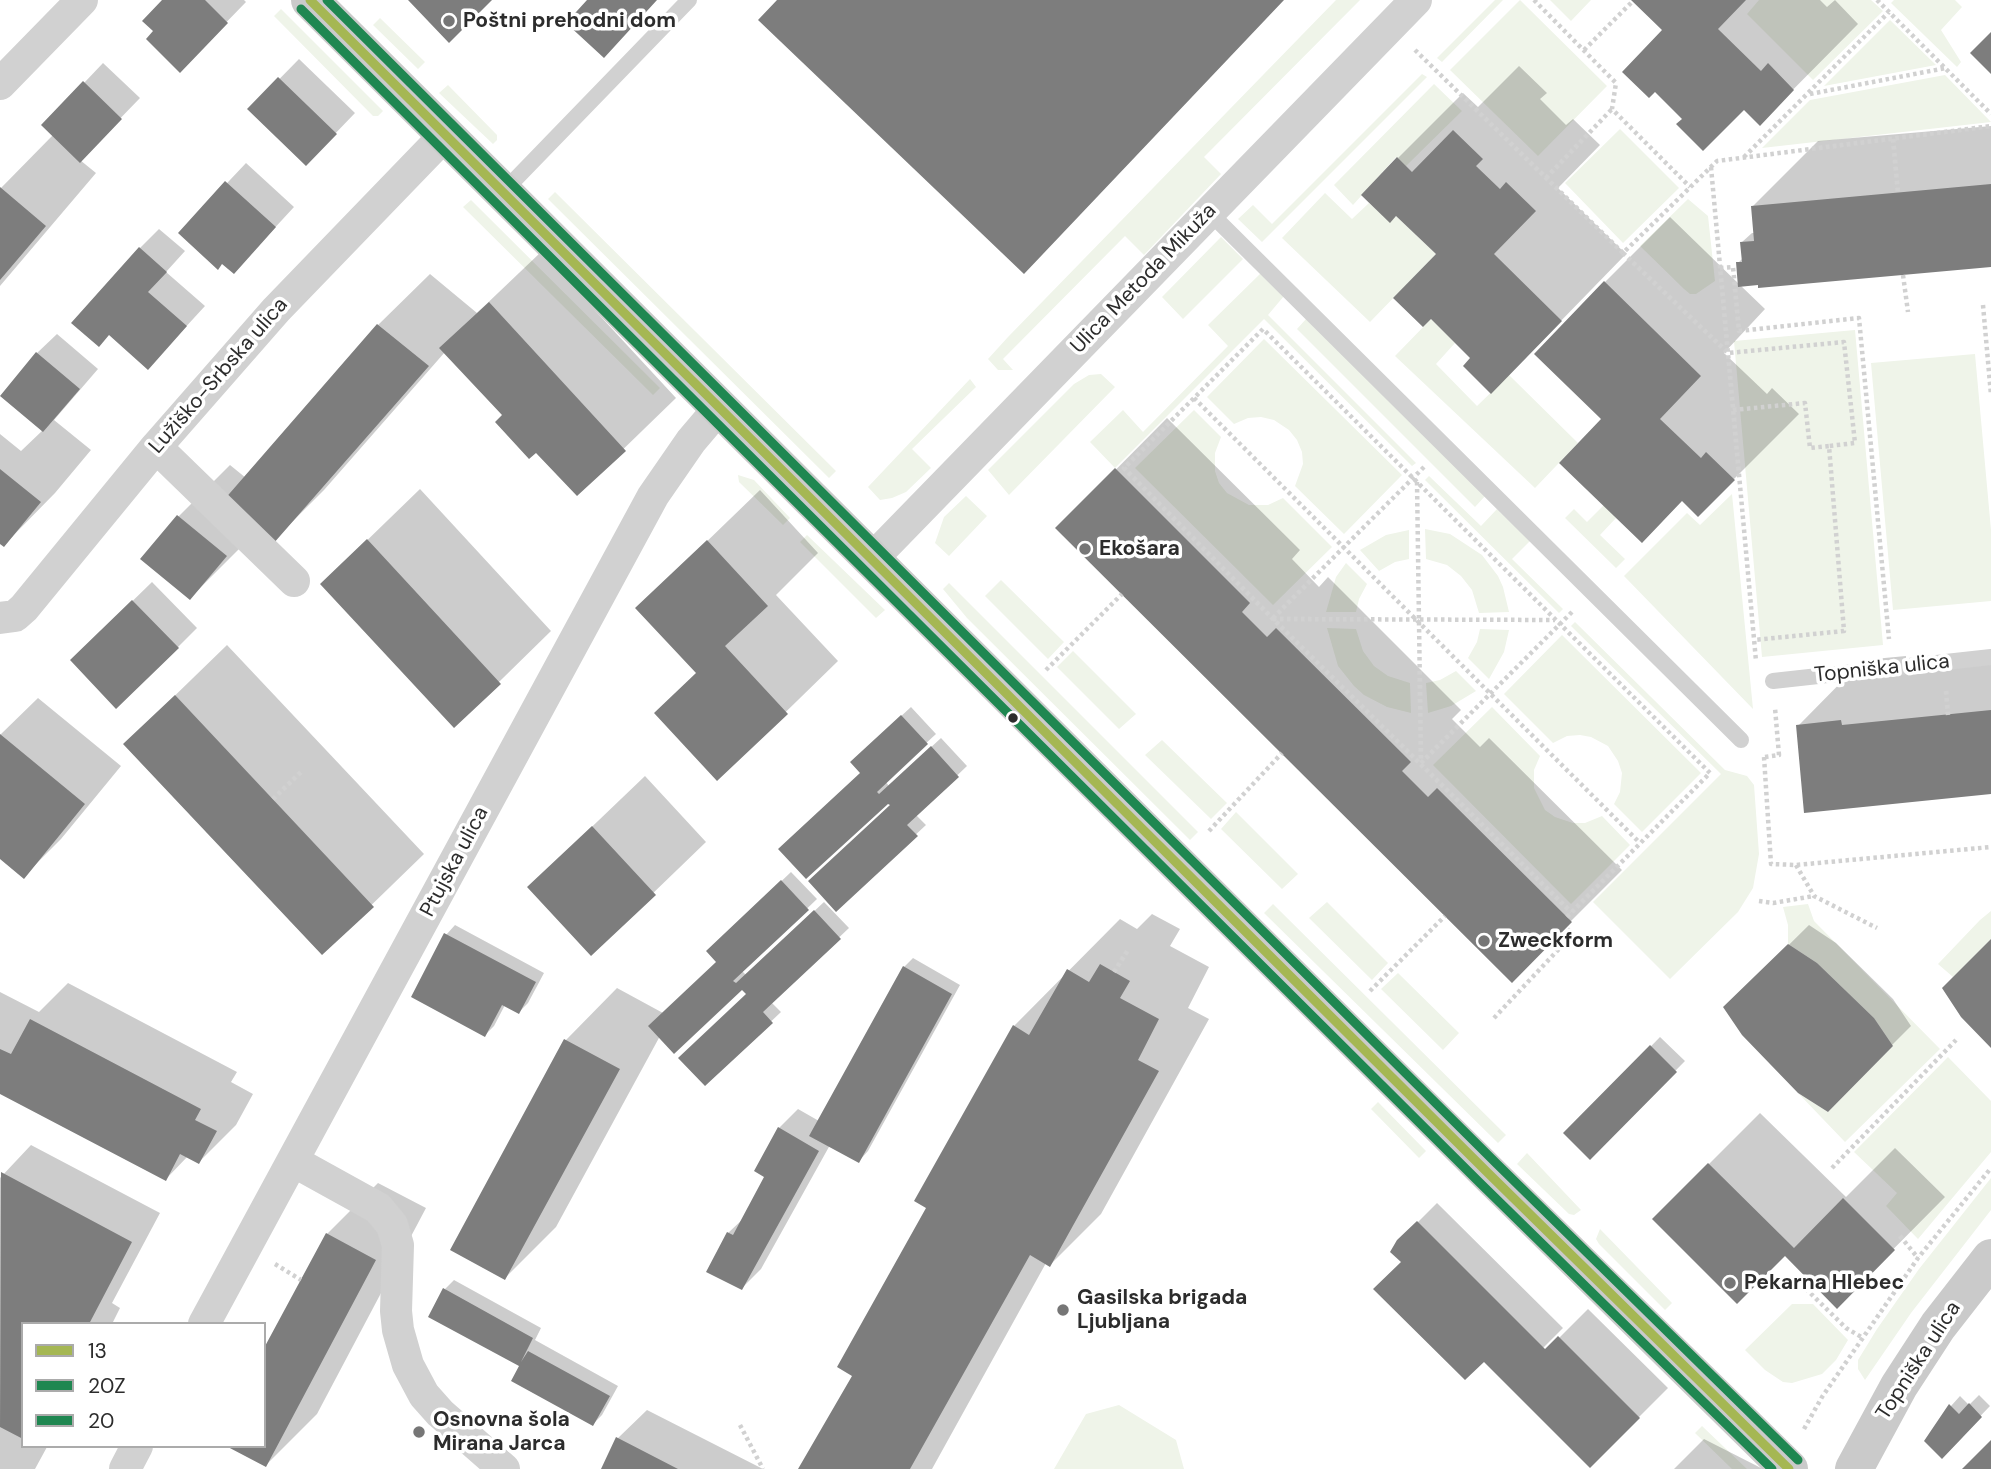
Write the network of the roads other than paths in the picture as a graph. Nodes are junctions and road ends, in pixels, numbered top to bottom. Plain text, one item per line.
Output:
1 (82, 0) edge
2 (310, 0) edge
3 (690, 0) edge
4 (1416, 0) edge
5 (0, 84) edge
6 (444, 135) junction
7 (503, 192) junction
8 (1209, 212) junction
9 (719, 408) junction
10 (156, 447) junction
11 (872, 559) junction
12 (294, 581) dead end
13 (0, 618) edge
14 (1991, 657) edge
15 (1773, 681) road end
16 (1741, 740) dead end
17 (293, 1161) junction
18 (1982, 1274) edge
19 (205, 1322) edge
20 (136, 1448) edge
21 (125, 1469) edge
22 (505, 1469) edge
23 (1789, 1469) edge
24 (1854, 1469) edge

1 - 5 street
2 - 6 street
3 - 7 lane
4 - 8 street, Ulica Metoda Mikuža
6 - 7 street
6 - 10 street, Lužiško-Srbska ulica
7 - 9 street
8 - 11 street, Ulica Metoda Mikuža
8 - 16 lane
9 - 11 street
9 - 17 street, Ptujska ulica
10 - 12 street
10 - 13 street, Lužiško-Srbska ulica
11 - 23 street
14 - 15 lane, Topniška ulica
17 - 19 street, Ptujska ulica
17 - 22 street
18 - 24 street, Topniška ulica
20 - 21 street

